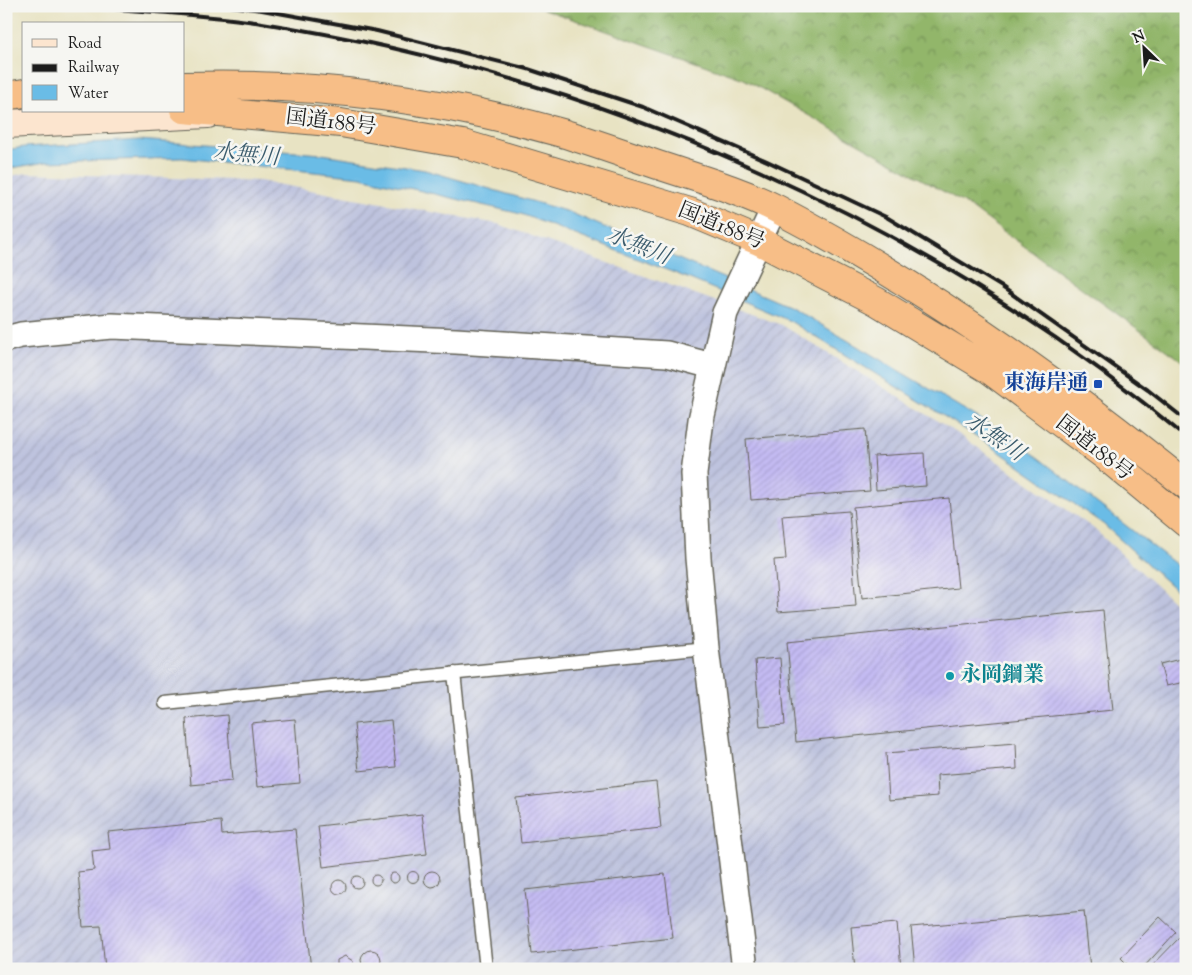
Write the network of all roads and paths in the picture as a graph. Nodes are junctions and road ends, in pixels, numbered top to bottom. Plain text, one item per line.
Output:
1 (185, 80) edge
2 (22, 81) edge
3 (6, 82) edge
4 (244, 84) junction
5 (185, 86) edge
6 (22, 94) edge
7 (6, 96) edge
8 (185, 109) edge
9 (22, 110) edge
10 (6, 111) edge
11 (237, 113) junction
12 (6, 124) edge
13 (774, 208) junction
14 (759, 241) junction
15 (6, 338) edge
16 (712, 366) junction
17 (1186, 485) edge
18 (1186, 523) edge
19 (706, 648) junction
20 (454, 673) junction
21 (165, 703) dead end
22 (486, 969) edge
23 (745, 969) edge

1 - 4 main road
2 - 3 main road
4 - 5 highway, 国道188号
4 - 13 highway, 国道188号
6 - 7 highway
8 - 11 highway, 国道188号
9 - 10 highway
11 - 12 main road
11 - 14 highway, 国道188号
13 - 14 street
13 - 17 highway, 国道188号
14 - 16 street
14 - 18 highway, 国道188号
15 - 16 street
16 - 19 street
19 - 20 lane
19 - 23 street
20 - 21 lane
20 - 22 lane

